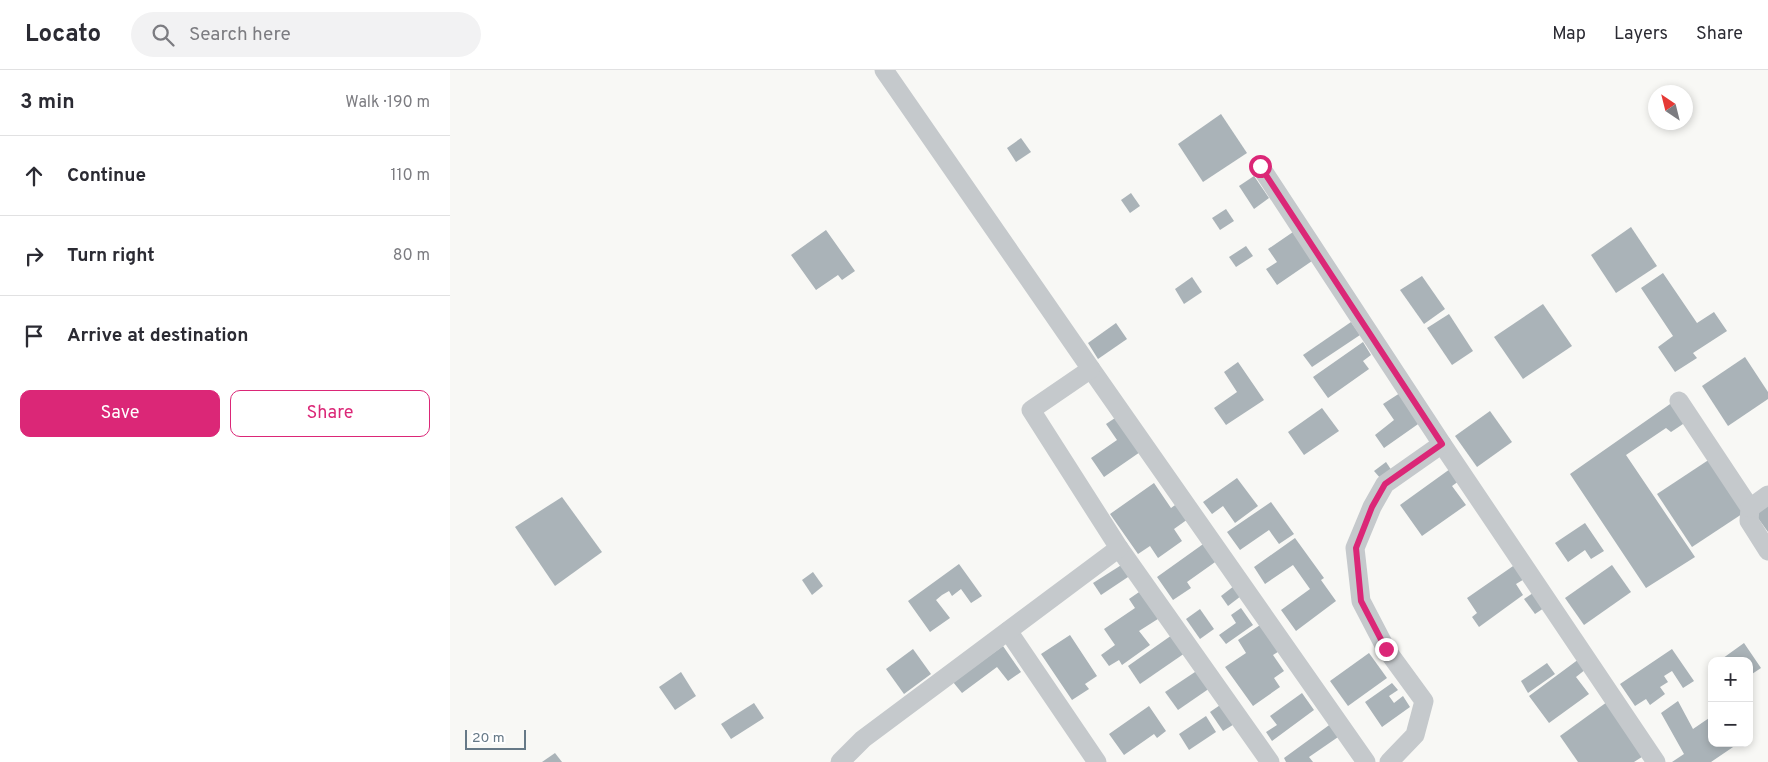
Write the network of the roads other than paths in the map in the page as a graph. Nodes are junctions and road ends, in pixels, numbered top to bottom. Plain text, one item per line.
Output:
1 (884, 70) edge
2 (1260, 166) dead end
3 (1091, 369) junction
4 (1679, 401) dead end
5 (1442, 444) junction
6 (1768, 495) edge
7 (1750, 508) junction
8 (1119, 548) junction
9 (1768, 551) edge
10 (1008, 631) junction
11 (840, 762) edge
12 (1098, 762) edge
13 (1270, 762) edge
14 (1366, 762) edge
15 (1389, 762) edge
16 (1656, 762) edge

1 - 3 street
2 - 5 street
3 - 8 street
3 - 14 street
4 - 7 street
5 - 15 street
5 - 16 street
6 - 7 street
7 - 9 street
8 - 10 street
8 - 13 street
10 - 11 street
10 - 12 street

